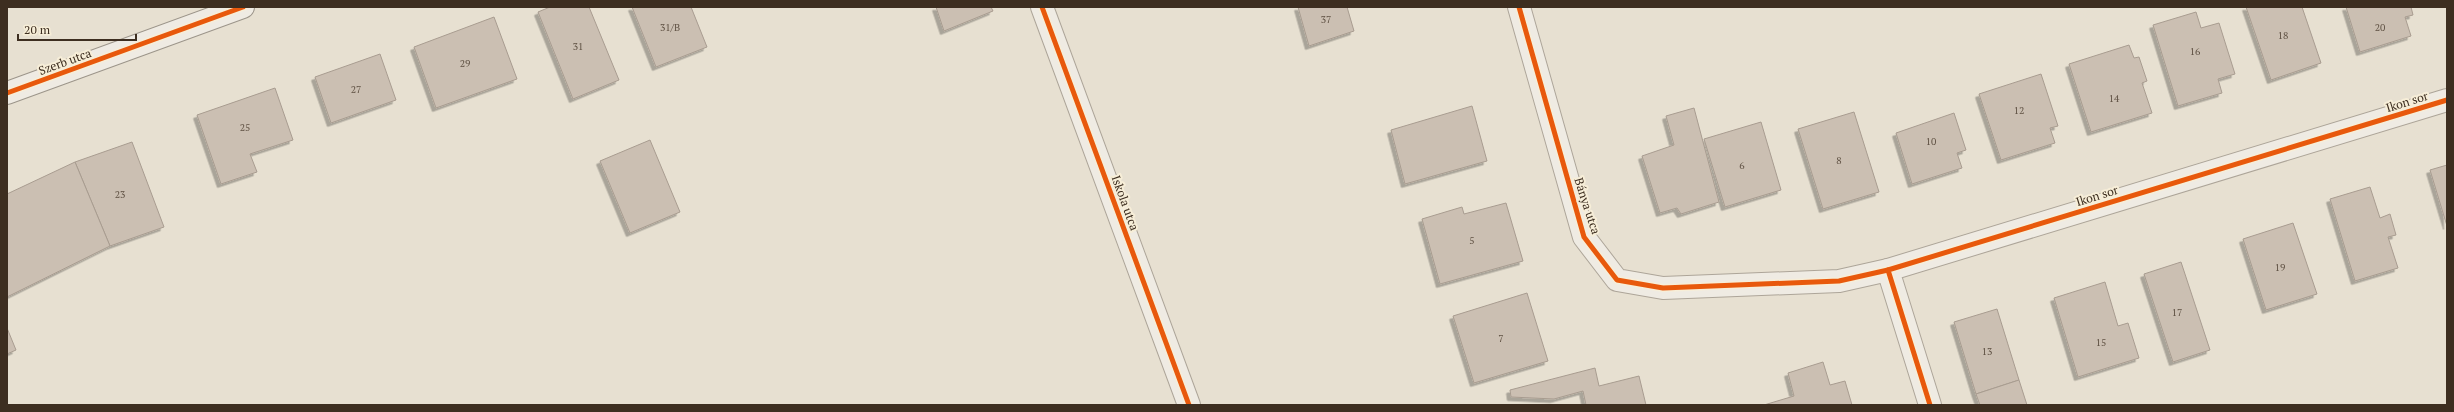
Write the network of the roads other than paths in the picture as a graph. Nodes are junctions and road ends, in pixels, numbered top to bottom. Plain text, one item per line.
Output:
1 (243, 7) edge
2 (1042, 7) edge
3 (1519, 7) edge
4 (7, 94) edge
5 (2447, 100) edge
6 (1888, 270) junction
7 (1189, 405) edge
8 (1930, 405) edge

1 - 4 street, Szerb utca
2 - 7 street, Iskola utca
3 - 6 street, Bánya utca
5 - 6 street, Ikon sor
6 - 8 street

